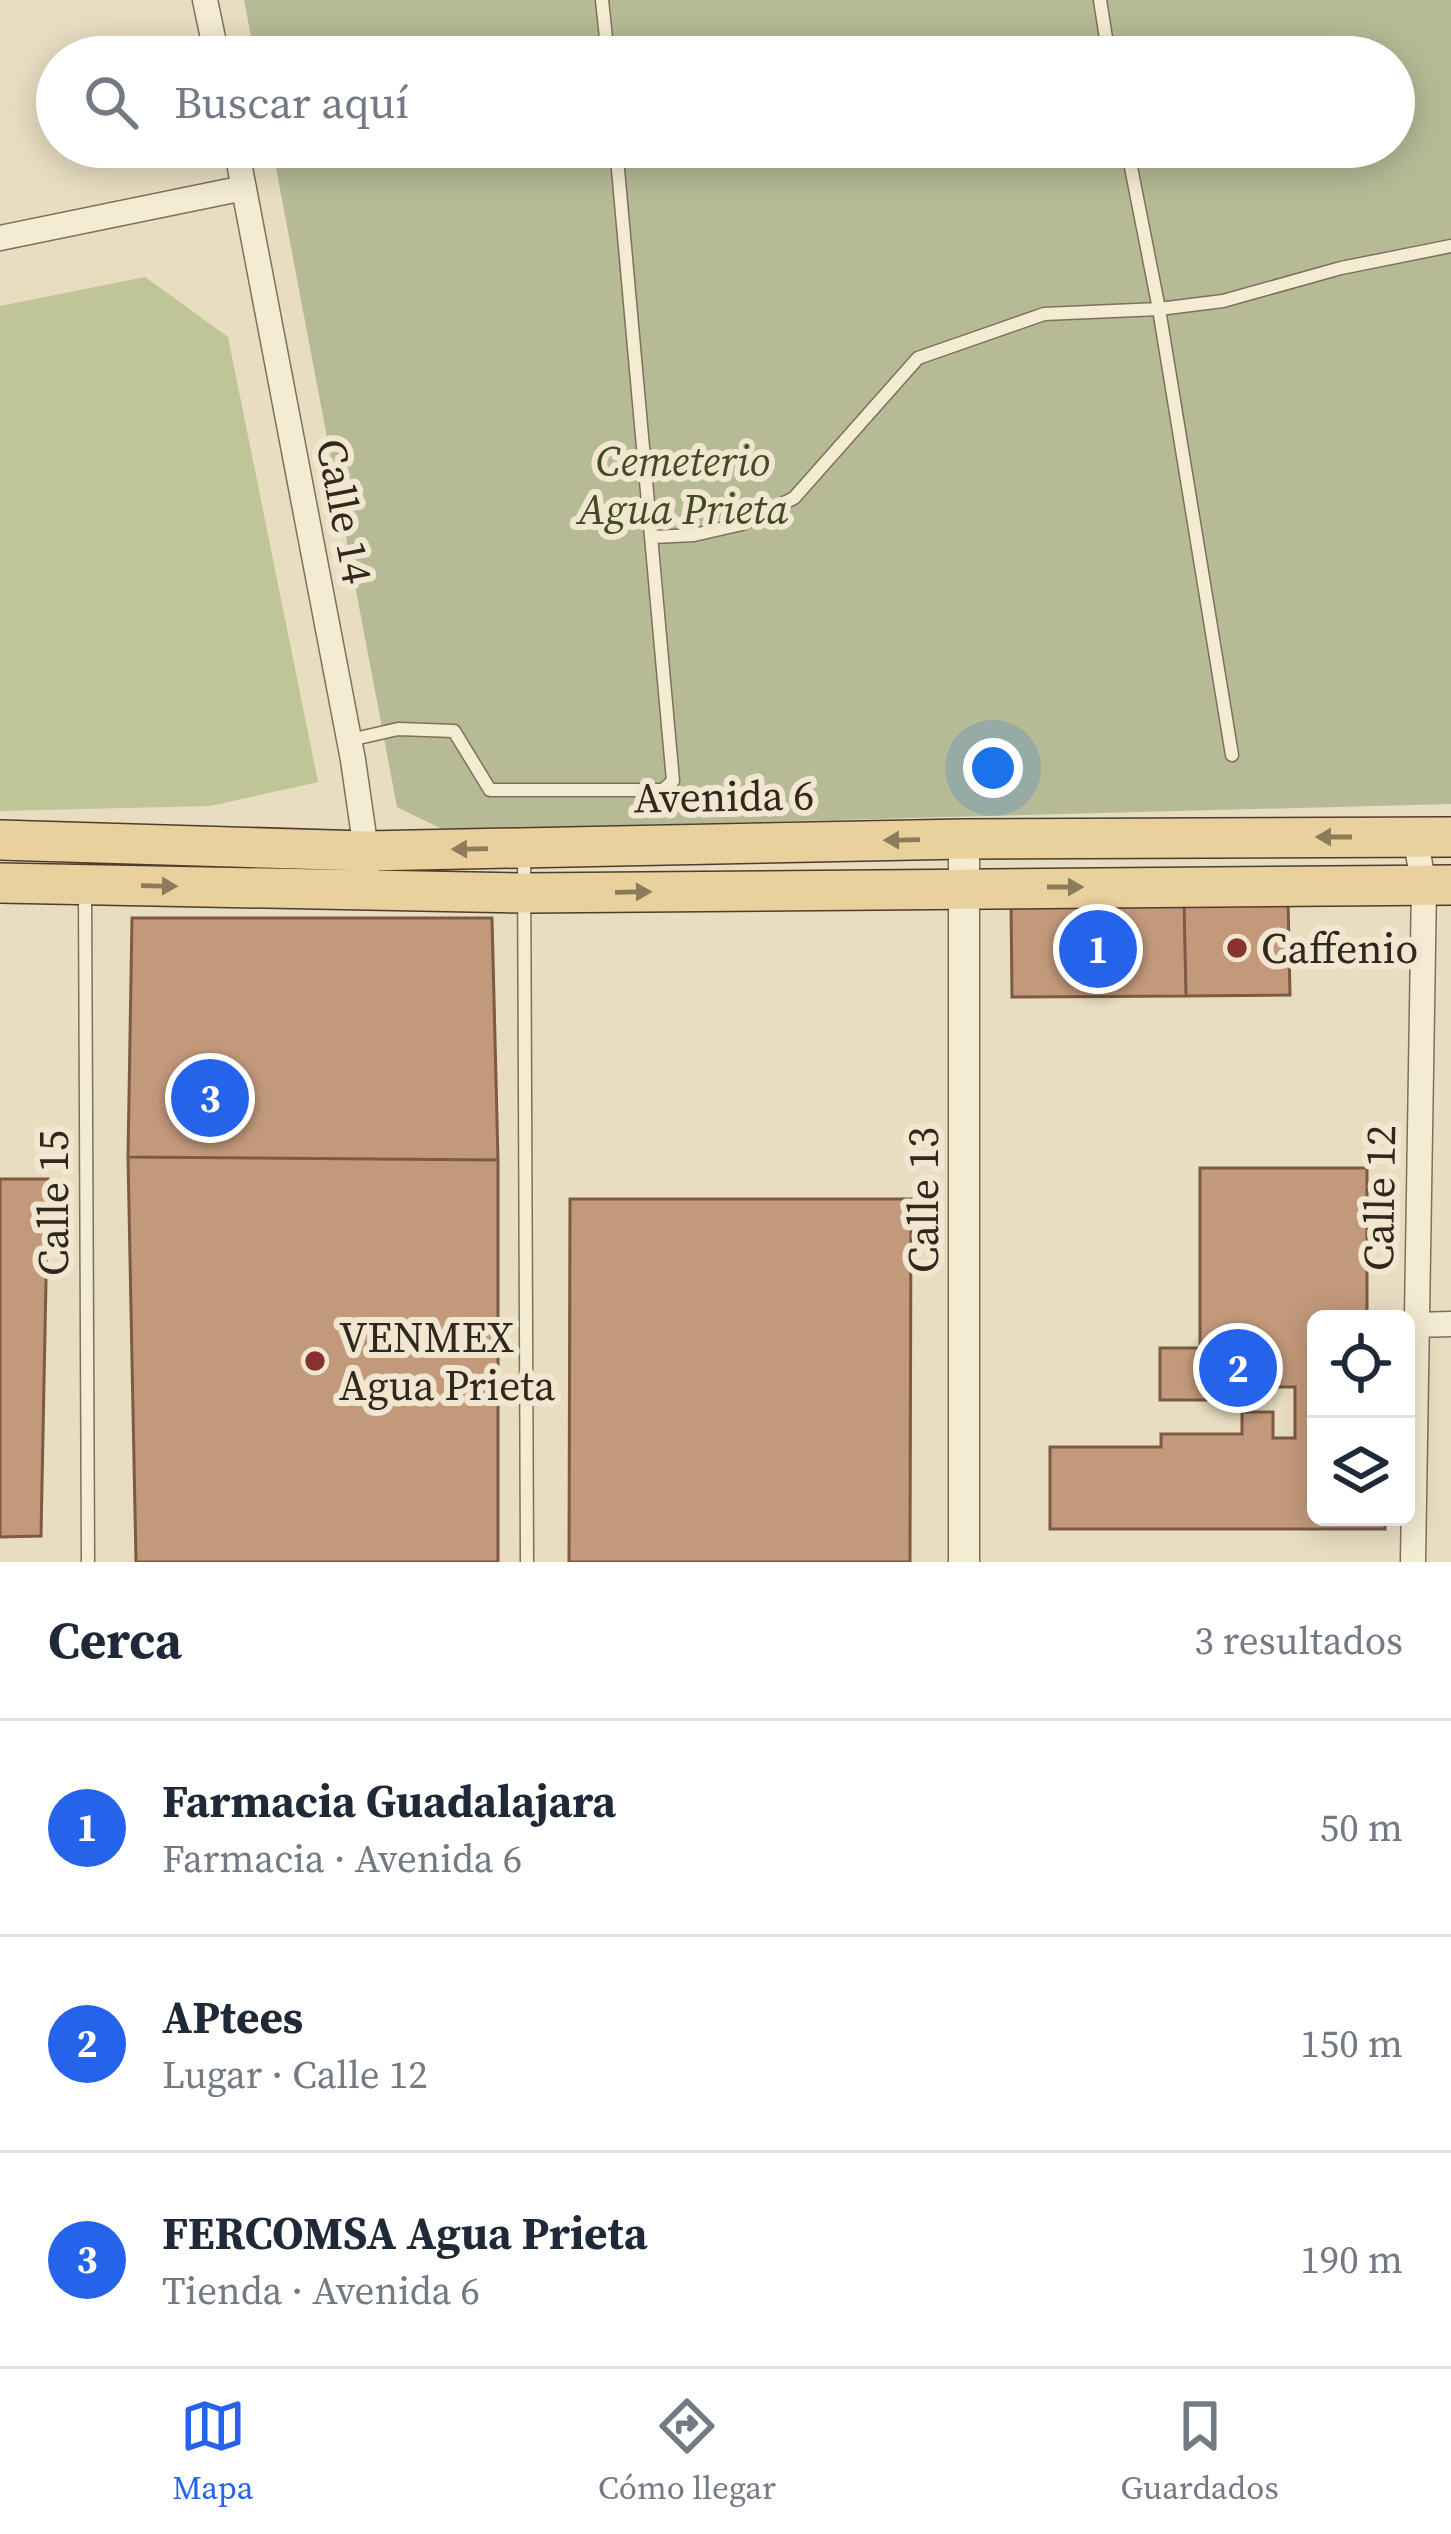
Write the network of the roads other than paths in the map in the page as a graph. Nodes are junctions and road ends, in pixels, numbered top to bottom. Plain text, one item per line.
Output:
1 (205, 0) edge
2 (602, 0) edge
3 (1100, 0) edge
4 (213, 36) edge
5 (606, 36) edge
6 (1106, 36) edge
7 (240, 168) edge
8 (618, 168) edge
9 (1131, 168) edge
10 (244, 188) junction
11 (0, 238) edge
12 (1451, 246) edge
13 (1159, 309) junction
14 (653, 538) junction
15 (349, 741) junction
16 (1232, 755) dead end
17 (1433, 837) edge
18 (964, 839) junction
19 (0, 840) edge
20 (86, 843) junction
21 (524, 848) junction
22 (366, 850) junction
23 (0, 883) edge
24 (85, 884) junction
25 (1438, 885) edge
26 (966, 888) junction
27 (372, 890) junction
28 (524, 893) junction
29 (1451, 1324) edge
30 (1415, 1325) joint
31 (1414, 1418) edge
32 (88, 1562) edge
33 (527, 1562) edge
34 (964, 1562) edge
35 (1413, 1562) edge

1 - 4 street
2 - 5 lane
3 - 6 lane
7 - 10 street, Calle 14
8 - 14 lane
9 - 13 lane
10 - 11 street
10 - 15 street, Calle 14
12 - 13 lane
13 - 14 lane
13 - 16 lane
14 - 15 lane
15 - 22 street, Calle 14
17 -> 18 main road, Avenida 6
17 - 25 street, Calle 12
18 -> 21 main road, Avenida 6
18 - 26 street, Calle 13
19 - 20 main road, Avenida 6
20 - 22 main road, Avenida 6
20 - 24 lane, Calle 15
21 -> 22 main road, Avenida 6
21 - 28 lane
22 - 27 street, Calle 14
23 - 24 main road
24 -> 27 main road
24 - 32 lane, Calle 15
26 -> 25 main road
25 - 30 street, Calle 12
28 -> 26 main road
26 - 34 street, Calle 13
27 - 28 main road
28 - 33 lane
29 - 30 street
31 - 35 street, Calle 12

